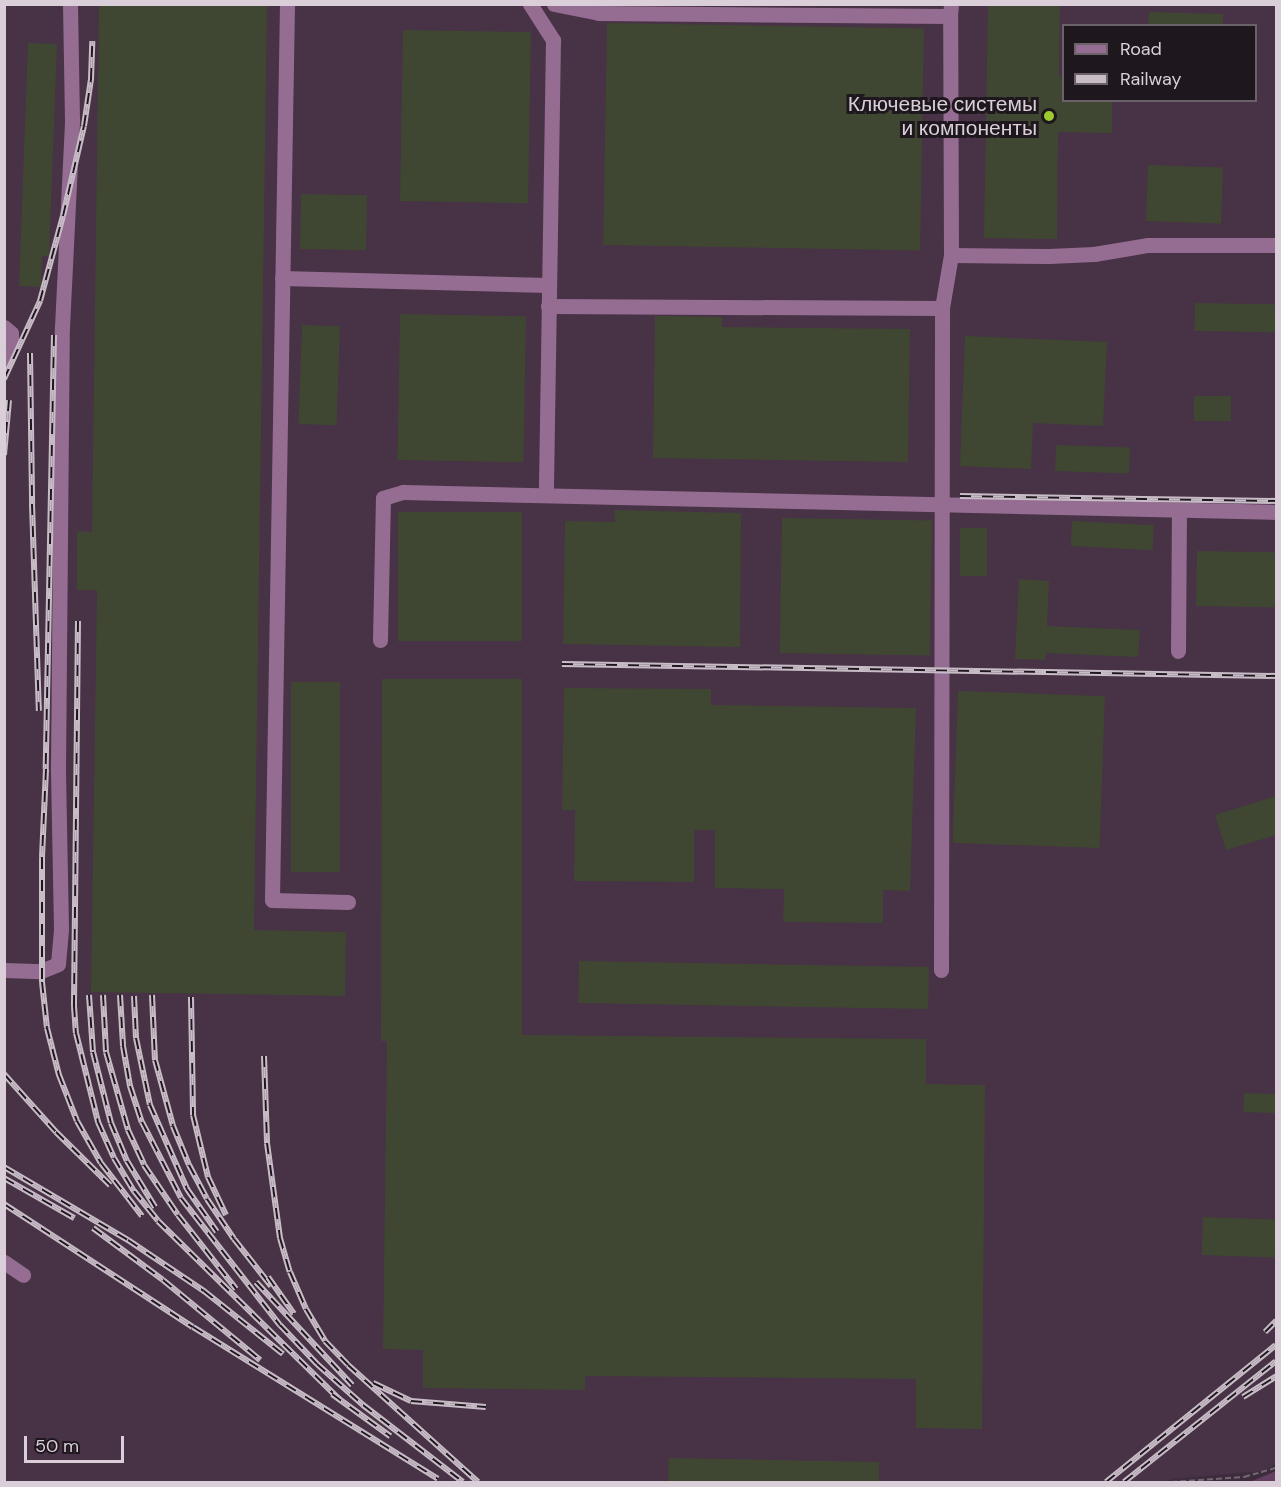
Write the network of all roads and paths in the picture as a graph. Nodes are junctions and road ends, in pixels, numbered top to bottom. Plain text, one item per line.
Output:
1 (70, 4) edge
2 (287, 4) edge
3 (530, 4) edge
4 (554, 4) edge
5 (950, 10) edge
6 (1276, 245) edge
7 (951, 255) junction
8 (282, 278) junction
9 (548, 285) junction
10 (548, 306) junction
11 (942, 308) junction
12 (4, 327) edge
13 (4, 364) edge
14 (546, 494) junction
15 (943, 504) junction
16 (1179, 510) junction
17 (1276, 512) edge
18 (380, 640) dead end
19 (1178, 651) dead end
20 (348, 902) dead end
21 (4, 970) edge
22 (941, 970) dead end
23 (4, 1262) edge
24 (23, 1275) dead end
25 (1276, 1468) edge
26 (1171, 1482) edge

1 - 21 lane
2 - 8 lane
3 - 9 lane
4 - 5 lane
5 - 7 lane
6 - 7 lane
7 - 11 lane
8 - 9 lane
8 - 20 lane
9 - 10 lane
10 - 11 lane
10 - 14 lane
11 - 15 lane
12 - 13 lane
14 - 15 lane
14 - 18 lane
15 - 16 lane
15 - 22 lane
16 - 17 lane
16 - 19 lane
23 - 24 lane
25 - 26 path

